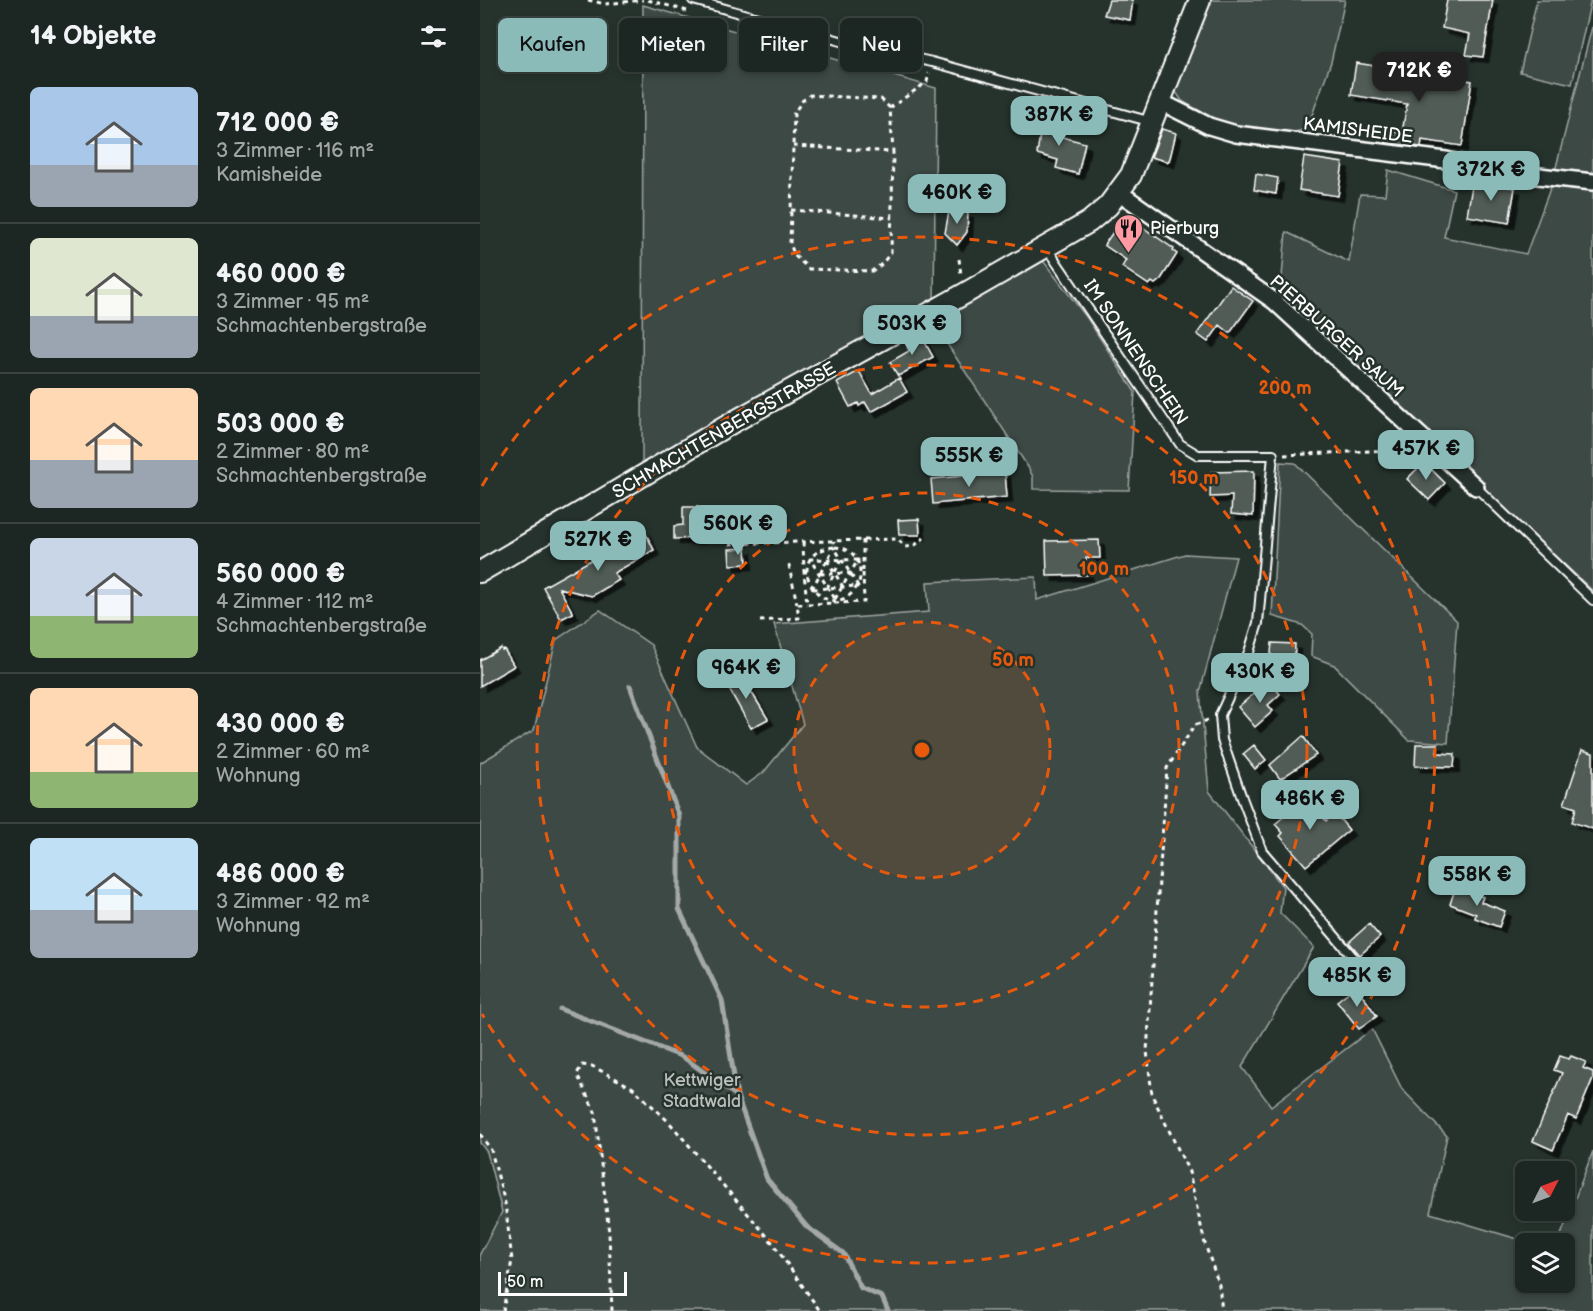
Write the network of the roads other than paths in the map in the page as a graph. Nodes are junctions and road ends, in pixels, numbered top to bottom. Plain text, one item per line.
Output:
1 (693, 0) edge
2 (1200, 0) edge
3 (1159, 101) junction
4 (1152, 122) junction
5 (1593, 182) edge
6 (1120, 193) junction
7 (1046, 247) junction
8 (1476, 487) joint
9 (480, 572) edge
10 (1593, 600) edge
11 (1377, 985) dead end

1 - 4 lane
2 - 3 street, SCHMACHTENBERGSTRASSE
3 - 4 street, SCHMACHTENBERGSTRASSE
3 - 5 street, KAMISHEIDE
4 - 6 street, SCHMACHTENBERGSTRASSE
6 - 7 street, SCHMACHTENBERGSTRASSE
6 - 8 street, PIERBURGER SAUM
7 - 9 street, SCHMACHTENBERGSTRASSE
7 - 11 lane, IM SONNENSCHEIN
8 - 10 lane, PIERBURGER SAUM

